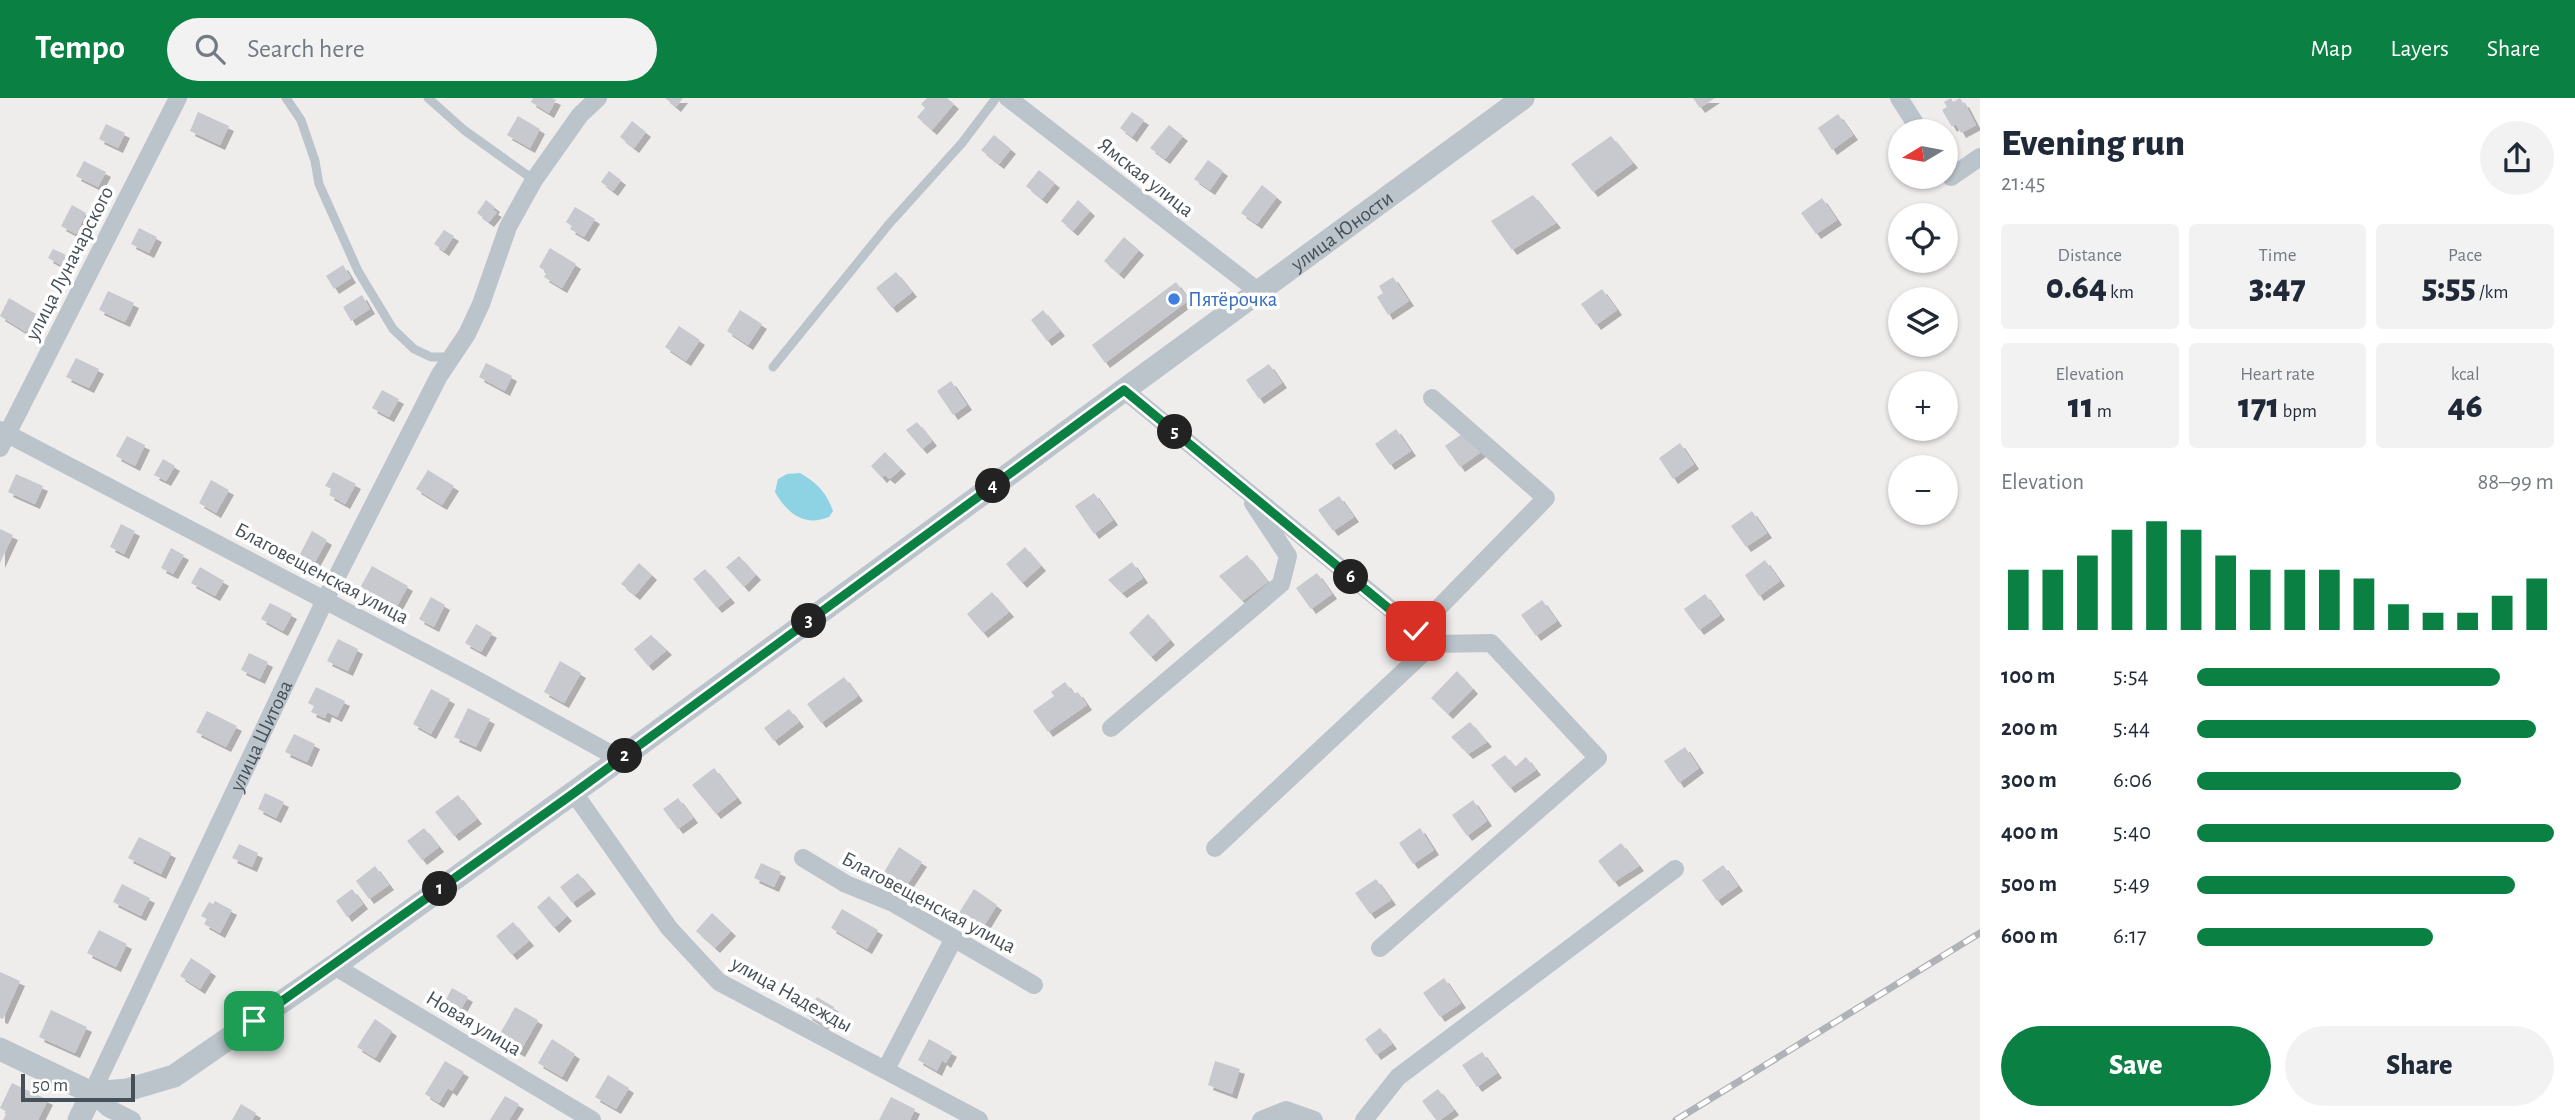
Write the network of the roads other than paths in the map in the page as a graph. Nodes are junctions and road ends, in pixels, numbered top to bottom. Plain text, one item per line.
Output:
1 (178, 98) edge
2 (286, 98) edge
3 (428, 98) edge
4 (598, 98) edge
5 (996, 98) edge
6 (1007, 98) edge
7 (1899, 98) edge
8 (1508, 102) edge
9 (1912, 119) edge
10 (1980, 157) edge
11 (1958, 172) edge
12 (534, 180) junction
13 (1258, 291) junction
14 (454, 357) junction
15 (773, 367) dead end
16 (1124, 390) junction
17 (1432, 398) dead end
18 (2, 437) edge
19 (1242, 487) junction
20 (325, 600) junction
21 (1416, 631) junction
22 (1433, 644) junction
23 (1111, 728) dead end
24 (620, 760) junction
25 (574, 793) junction
26 (1215, 848) dead end
27 (803, 858) dead end
28 (1675, 869) dead end
29 (953, 940) junction
30 (1380, 948) dead end
31 (334, 965) junction
32 (1034, 985) dead end
33 (0, 1049) edge
34 (886, 1069) junction
35 (92, 1093) junction
36 (79, 1120) edge
37 (131, 1120) edge
38 (592, 1120) edge
39 (979, 1120) edge
40 (1261, 1120) edge
41 (1314, 1120) edge
42 (1364, 1120) edge

1 - 18 street, улица Луначарского
2 - 14 lane
3 - 12 lane
4 - 12 street, улица Шитова
5 - 15 lane
6 - 13 street, Ямская улица
7 - 9 street
8 - 13 street, улица Юности
10 - 11 street
12 - 14 street, улица Шитова
13 - 16 street, улица Юности
14 - 20 street, улица Шитова
16 - 19 street
16 - 24 street, улица Юности
17 - 21 street
18 - 20 street, Благовещенская улица
19 - 21 street
19 - 23 street
20 - 24 street, Благовещенская улица
20 - 35 street, улица Шитова
21 - 22 street
22 - 26 street
22 - 30 street
24 - 25 street, улица Юности
25 - 31 street, улица Юности
25 - 34 street, улица Надежды
27 - 29 street, Благовещенская улица
28 - 42 street
29 - 32 street, Благовещенская улица
29 - 34 street
31 - 35 street, улица Юности
31 - 38 street, Новая улица
33 - 35 street
34 - 39 street, улица Надежды
35 - 36 street, улица Шитова
35 - 37 street
40 - 41 street

